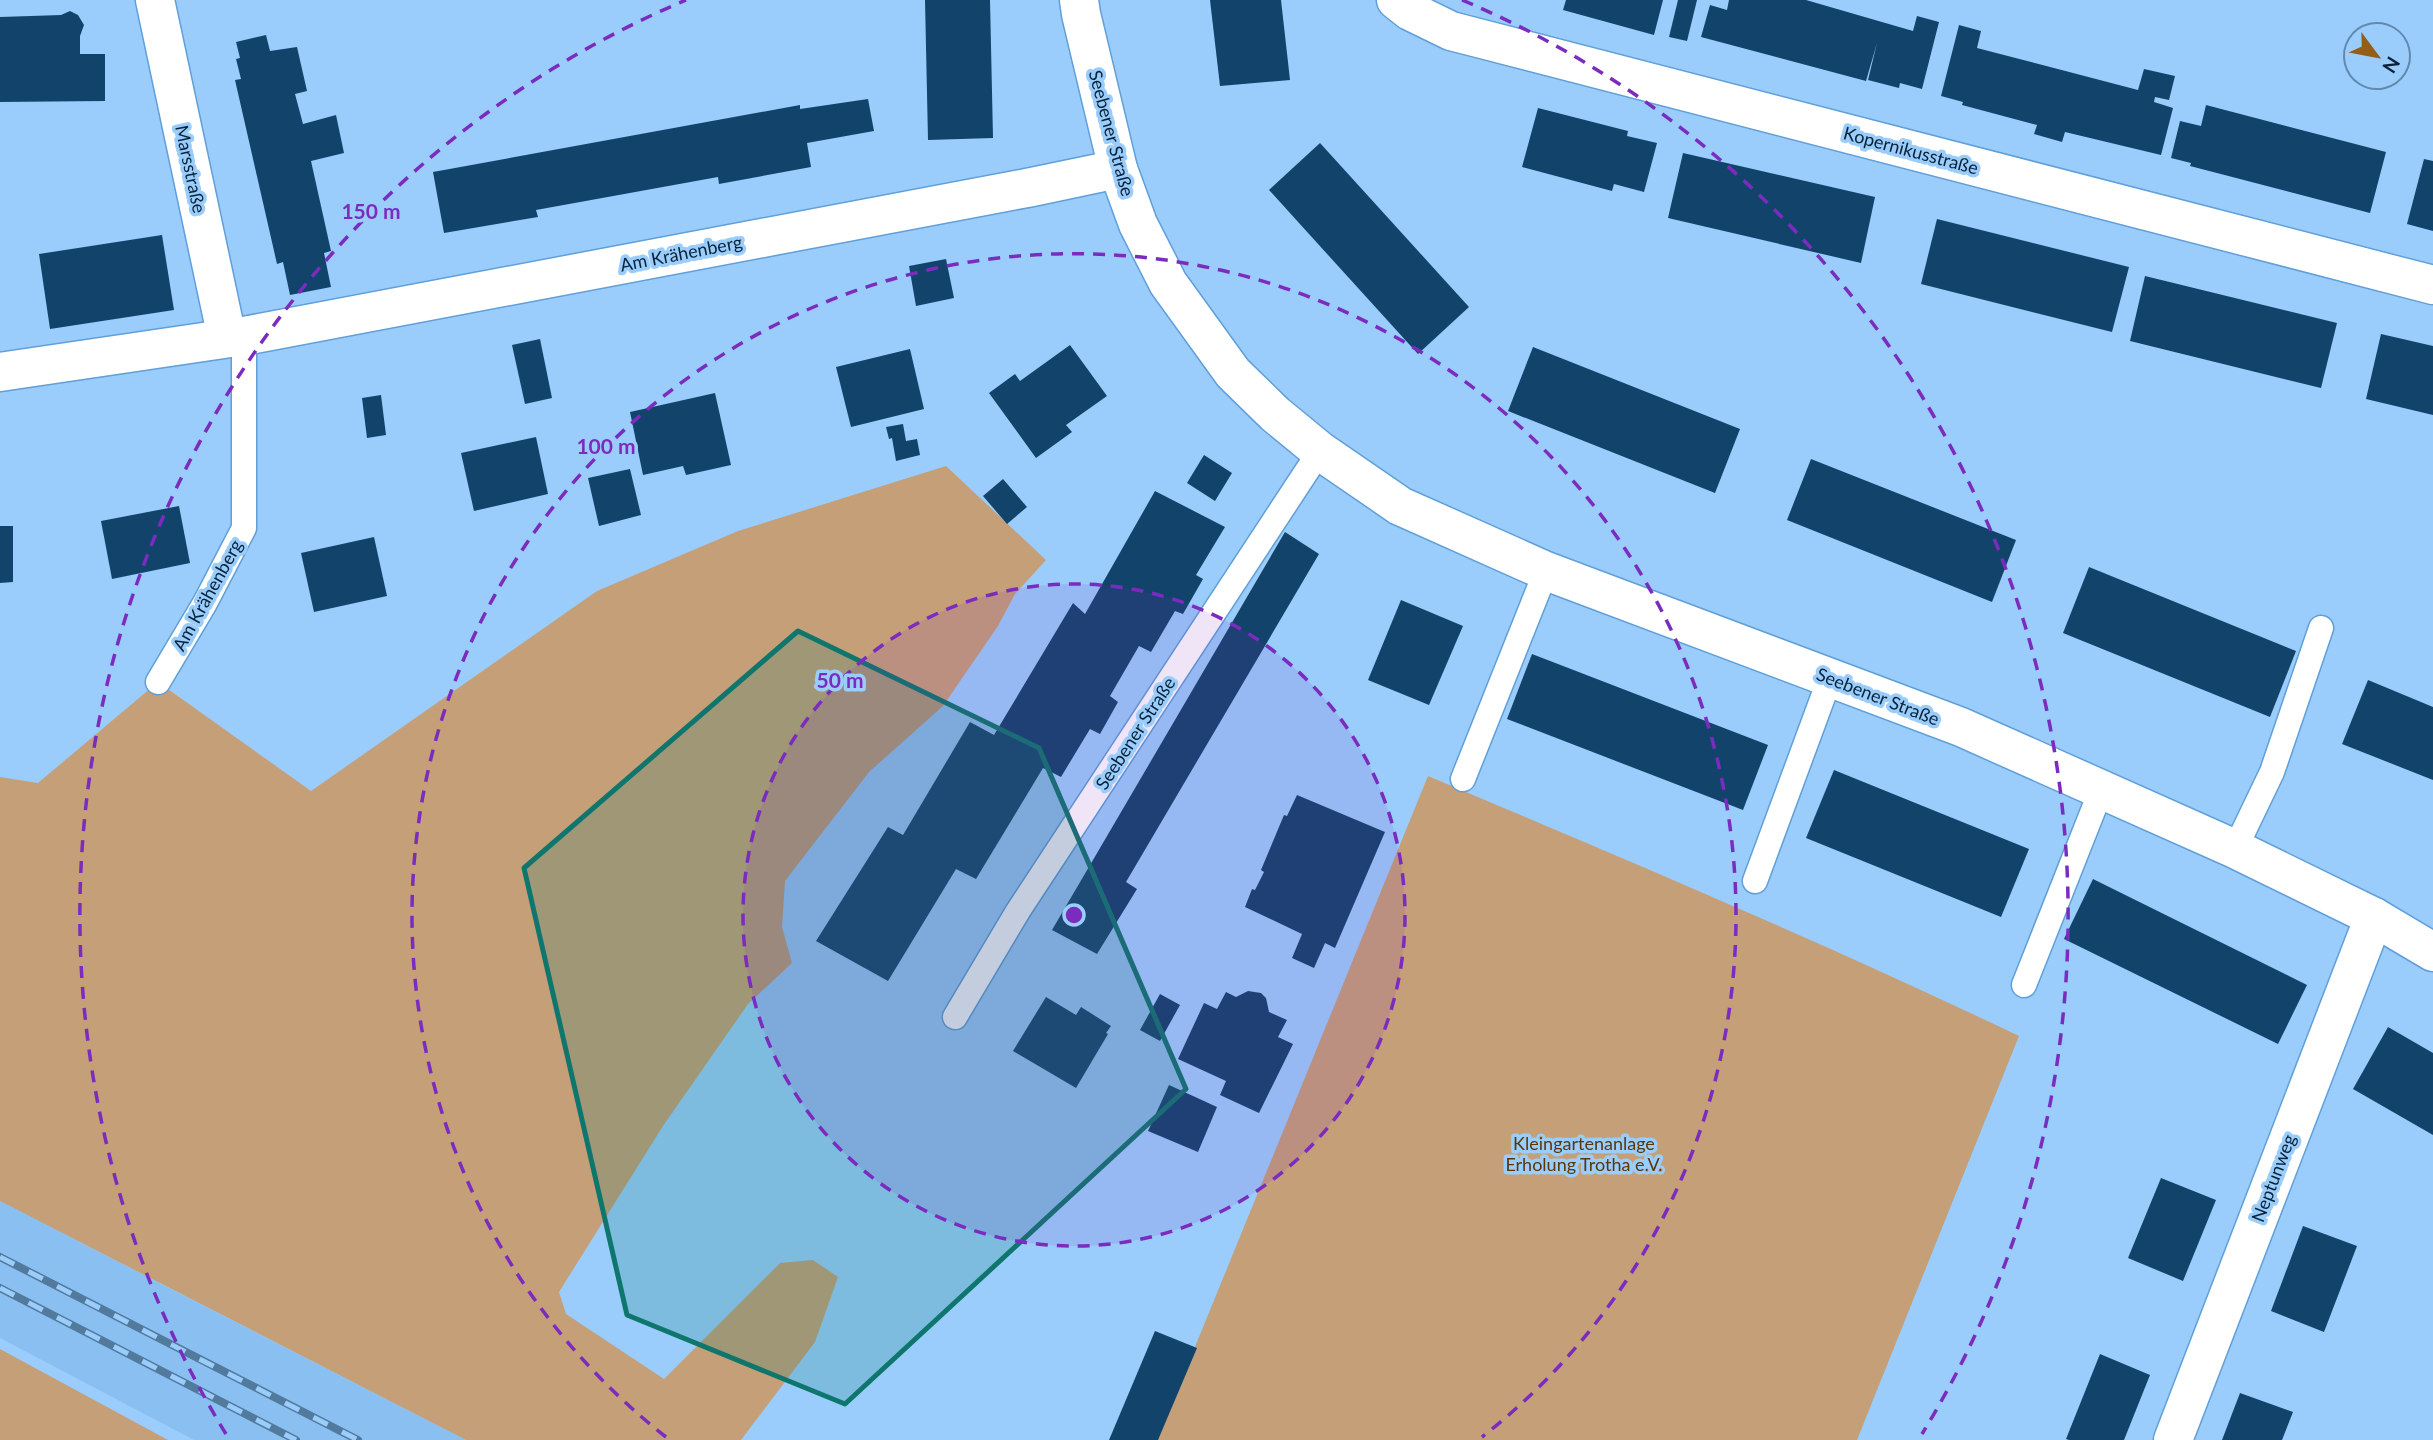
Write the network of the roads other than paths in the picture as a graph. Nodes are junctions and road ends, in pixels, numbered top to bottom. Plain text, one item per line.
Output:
1 (156, 0) edge
2 (1079, 0) edge
3 (1396, 0) edge
4 (1118, 169) junction
5 (2433, 285) edge
6 (235, 337) junction
7 (0, 372) edge
8 (1320, 452) junction
9 (1546, 571) junction
10 (2321, 628) dead end
11 (1830, 678) junction
12 (158, 682) dead end
13 (1464, 779) dead end
14 (2102, 788) junction
15 (2235, 849) junction
16 (1755, 881) dead end
17 (2374, 917) junction
18 (2433, 952) edge
19 (2024, 985) dead end
20 (955, 1017) dead end
21 (2173, 1440) edge

1 - 6 street, Marsstraße
2 - 4 street, Seebener Straße
3 - 5 street, Kopernikusstraße
4 - 6 street, Am Krähenberg
4 - 8 street, Seebener Straße
6 - 7 street, Am Krähenberg
6 - 12 lane, Am Krähenberg
8 - 9 street, Seebener Straße
8 - 20 lane, Seebener Straße
9 - 11 street, Seebener Straße
9 - 13 lane
10 - 15 lane
11 - 14 street, Seebener Straße
11 - 16 lane
14 - 15 street, Seebener Straße
14 - 19 lane
15 - 17 street, Seebener Straße
17 - 18 street, Seebener Straße
17 - 21 street, Neptunweg

